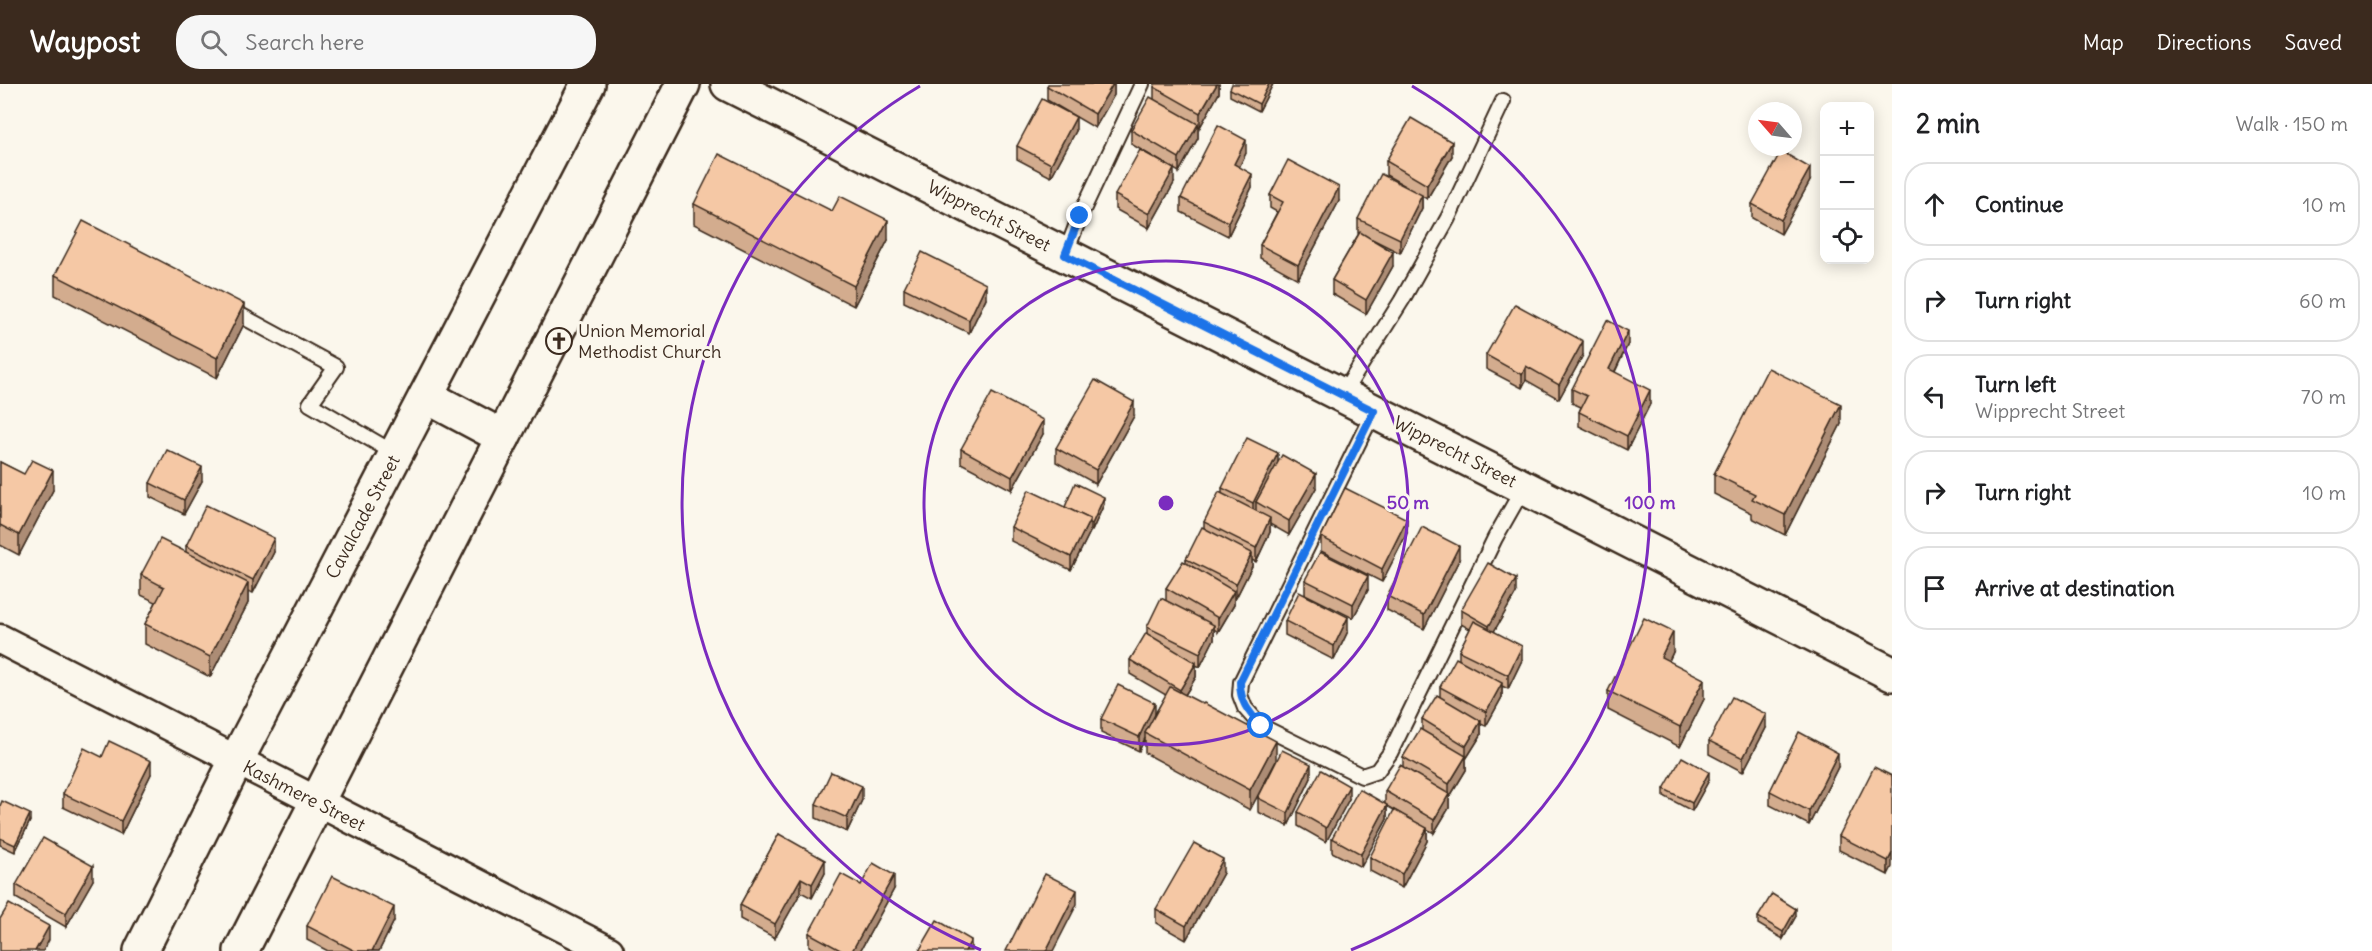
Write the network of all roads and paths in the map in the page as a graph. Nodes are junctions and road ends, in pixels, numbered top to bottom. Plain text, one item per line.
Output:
1 (588, 84) edge
2 (683, 84) edge
3 (728, 84) edge
4 (1142, 84) edge
5 (1503, 101) dead end
6 (1065, 255) junction
7 (222, 305) edge
8 (1342, 395) junction
9 (426, 396) junction
10 (1374, 411) junction
11 (503, 437) junction
12 (396, 454) junction
13 (1524, 487) junction
14 (0, 639) edge
15 (1892, 674) edge
16 (236, 761) junction
17 (317, 802) junction
18 (141, 951) edge
19 (241, 951) edge
20 (609, 951) edge

1 - 9 main road, Cavalcade Street
2 - 11 main road
3 - 6 main road, Wipprecht Street
4 - 6 lane
5 - 8 lane
6 - 8 main road, Wipprecht Street
7 - 12 lane
8 - 10 main road, Wipprecht Street
9 - 11 main road
9 - 12 main road, Cavalcade Street
10 - 13 main road, Wipprecht Street
10 - 13 lane
11 - 17 main road
12 - 16 main road, Cavalcade Street
13 - 15 main road, Wipprecht Street
14 - 16 street, Kashmere Street
16 - 17 street, Kashmere Street
16 - 18 main road, Cavalcade Street
17 - 19 main road
17 - 20 street, Kashmere Street

